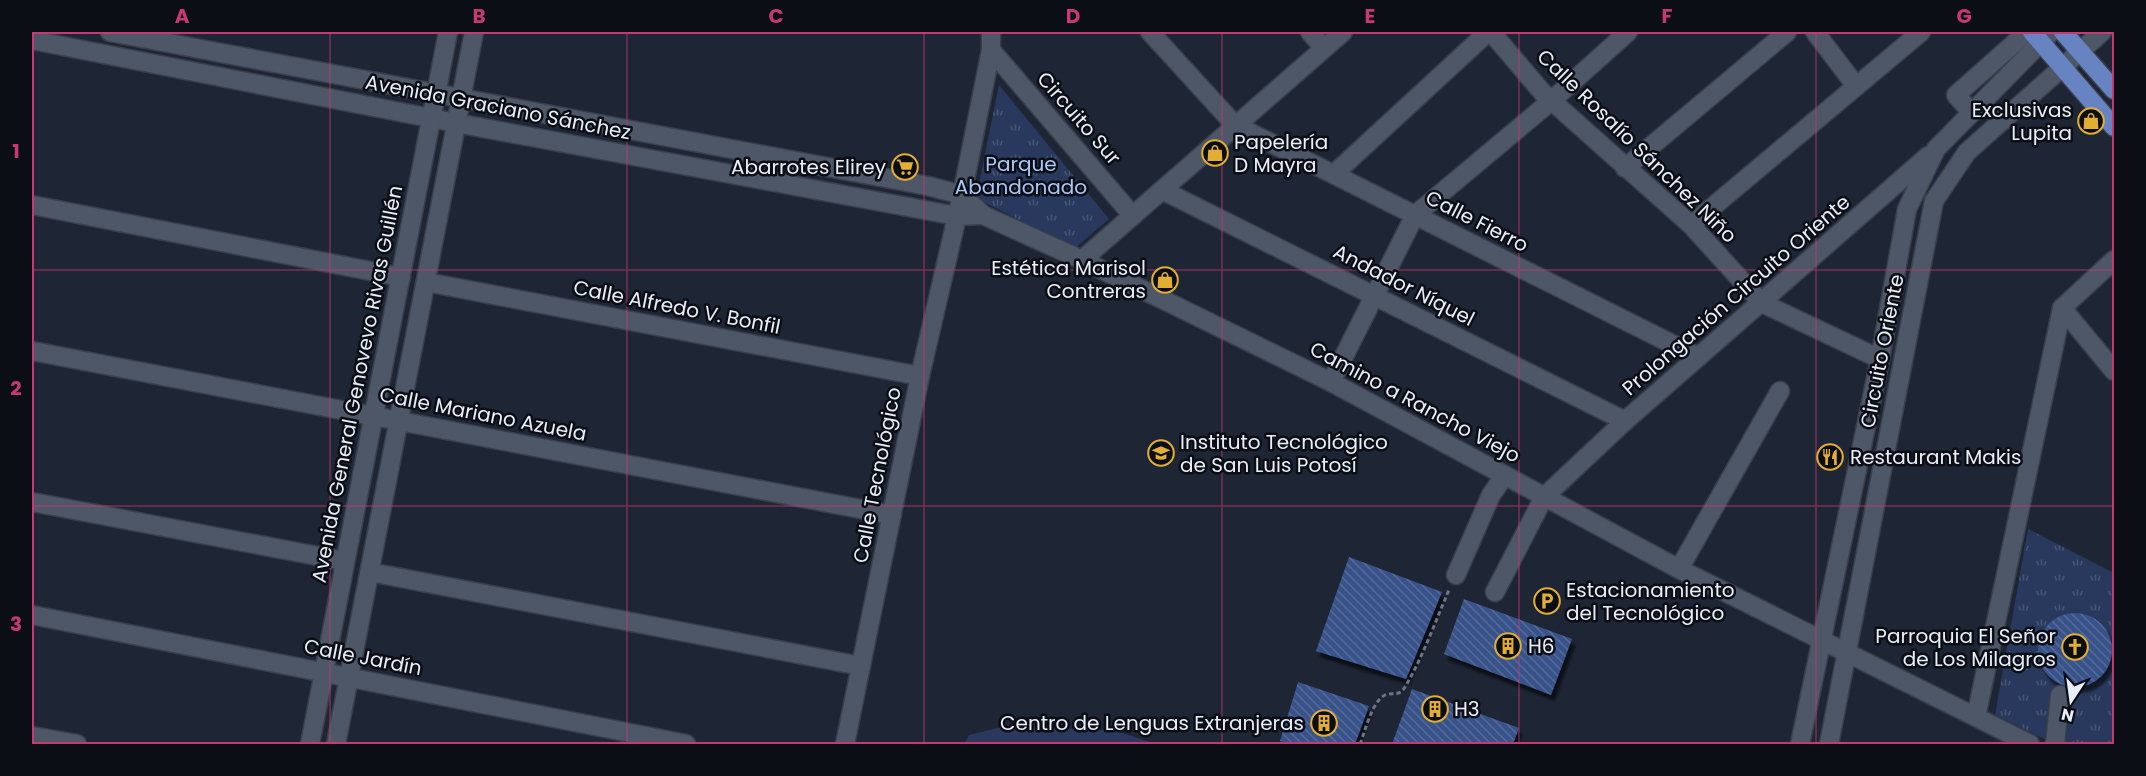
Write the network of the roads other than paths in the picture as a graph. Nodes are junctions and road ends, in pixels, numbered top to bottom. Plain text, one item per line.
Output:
1 (110, 32) edge
2 (448, 32) edge
3 (474, 32) edge
4 (991, 32) edge
5 (1150, 32) edge
6 (1310, 32) edge
7 (1343, 32) edge
8 (1489, 32) edge
9 (1628, 32) edge
10 (1787, 32) edge
11 (1815, 32) edge
12 (1921, 32) edge
13 (2063, 32) edge
14 (2102, 32) edge
15 (2038, 34) edge
16 (32, 40) edge
17 (1324, 48) junction
18 (991, 50) junction
19 (2079, 51) junction
20 (2062, 67) junction
21 (1856, 86) junction
22 (2115, 90) edge
23 (436, 94) junction
24 (461, 99) junction
25 (1551, 101) junction
26 (432, 118) junction
27 (456, 123) junction
28 (1235, 125) junction
29 (2115, 127) edge
30 (701, 141) junction
31 (1936, 149) junction
32 (1967, 152) junction
33 (697, 168) junction
34 (1625, 168) junction
35 (1334, 174) junction
36 (1162, 190) junction
37 (962, 195) junction
38 (32, 205) edge
39 (983, 215) junction
40 (1415, 215) junction
41 (957, 216) junction
42 (1133, 216) junction
43 (1691, 225) junction
44 (1898, 258) junction
45 (1082, 260) junction
46 (2115, 260) edge
47 (1922, 263) junction
48 (401, 277) junction
49 (426, 282) junction
50 (1374, 296) junction
51 (1762, 303) junction
52 (2062, 308) junction
53 (32, 351) edge
54 (1698, 357) junction
55 (1880, 359) junction
56 (2115, 371) edge
57 (920, 376) junction
58 (1331, 382) junction
59 (1780, 391) dead end
60 (374, 416) junction
61 (399, 421) junction
62 (1625, 422) junction
63 (1505, 475) junction
64 (1544, 497) junction
65 (32, 502) edge
66 (892, 515) junction
67 (344, 561) junction
68 (1679, 569) junction
69 (370, 572) junction
70 (1456, 575) road end
71 (1495, 592) dead end
72 (32, 615) edge
73 (1821, 639) junction
74 (1847, 652) junction
75 (861, 666) junction
76 (324, 673) junction
77 (349, 678) junction
78 (2060, 695) dead end
79 (1976, 717) junction
80 (32, 736) edge
81 (76, 744) edge
82 (310, 744) edge
83 (336, 744) edge
84 (686, 744) edge
85 (845, 744) edge
86 (1800, 744) edge
87 (1829, 744) edge
88 (2030, 744) edge
89 (2055, 744) edge

1 - 23 street, Avenida Graciano Sánchez
2 - 23 street, Avenida General Genovevo Rivas Guillén
3 - 24 street
4 - 18 street, Calle Tecnológico
5 - 28 street
6 - 17 street
7 - 17 street
8 - 25 street, Calle Rosalío Sánchez Niño
8 - 35 street
9 - 25 street
10 - 34 street
11 - 21 street
12 - 21 street
13 - 19 main road
14 - 19 street, Circuito Oriente
15 - 20 main road
15 - 31 street, Circuito Oriente
16 - 26 street, Avenida Graciano Sánchez
17 - 28 street
18 - 37 street, Calle Tecnológico
18 - 42 street, Circuito Sur
19 - 20 street, Circuito Oriente
19 - 22 main road
20 - 29 main road
20 - 32 street, Circuito Oriente
21 - 43 street
23 - 24 street, Avenida Graciano Sánchez
23 - 26 street, Avenida General Genovevo Rivas Guillén
24 - 27 street
24 - 30 street, Avenida Graciano Sánchez
25 - 34 street, Calle Rosalío Sánchez Niño
25 - 40 street
26 - 27 street, Avenida Graciano Sánchez
26 - 48 street, Avenida General Genovevo Rivas Guillén
27 - 33 street, Avenida Graciano Sánchez
27 - 49 street
28 - 35 street, Calle Fierro
28 - 36 street
30 - 33 street
30 - 37 street, Avenida Graciano Sánchez
31 - 32 street
31 - 44 street, Circuito Oriente
31 - 51 street, Prolongación Circuito Oriente
32 - 47 street, Circuito Oriente
33 - 41 street, Avenida Graciano Sánchez
34 - 43 street, Calle Rosalío Sánchez Niño
35 - 40 street, Calle Fierro
36 - 42 street
36 - 50 street, Andador Níquel
37 - 39 street, Camino a Rancho Viejo
37 - 41 street, Calle Tecnológico
38 - 48 street
39 - 41 street, Camino a Rancho Viejo
39 - 45 street, Camino a Rancho Viejo
40 - 50 street
40 - 54 street, Calle Fierro
41 - 57 street, Calle Tecnológico
42 - 45 street
43 - 51 street, Calle Rosalío Sánchez Niño
44 - 47 street
44 - 55 street, Circuito Oriente
45 - 58 street, Camino a Rancho Viejo
46 - 52 street
47 - 74 street, Circuito Oriente
48 - 60 street, Avenida General Genovevo Rivas Guillén
49 - 57 street, Calle Alfredo V. Bonfil
49 - 61 street
50 - 58 street
50 - 62 street, Andador Níquel
51 - 54 street, Prolongación Circuito Oriente
51 - 55 street, Calle Rosalío Sánchez Niño
52 - 56 street
52 - 79 street
53 - 60 street, Calle Mariano Azuela
54 - 62 street, Prolongación Circuito Oriente
55 - 73 street, Circuito Oriente
57 - 66 street, Calle Tecnológico
58 - 63 street, Camino a Rancho Viejo
59 - 68 street
60 - 61 street, Calle Mariano Azuela
60 - 67 street, Avenida General Genovevo Rivas Guillén
61 - 66 street, Calle Mariano Azuela
61 - 69 street
62 - 64 street, Prolongación Circuito Oriente
63 - 64 street, Camino a Rancho Viejo
63 - 70 street
64 - 68 street, Camino a Rancho Viejo
64 - 71 street, Prolongación Circuito Oriente
65 - 67 street
66 - 75 street, Calle Tecnológico
67 - 76 street, Avenida General Genovevo Rivas Guillén
68 - 73 street, Camino a Rancho Viejo
69 - 75 street
69 - 77 street
72 - 76 street, Calle Jardín
73 - 74 street
73 - 86 street, Circuito Oriente
74 - 79 street
74 - 87 street, Circuito Oriente
75 - 85 street, Calle Tecnológico
76 - 77 street, Calle Jardín
76 - 82 street, Avenida General Genovevo Rivas Guillén
77 - 83 street
77 - 84 street, Calle Jardín
78 - 89 street
79 - 88 street
80 - 81 street

